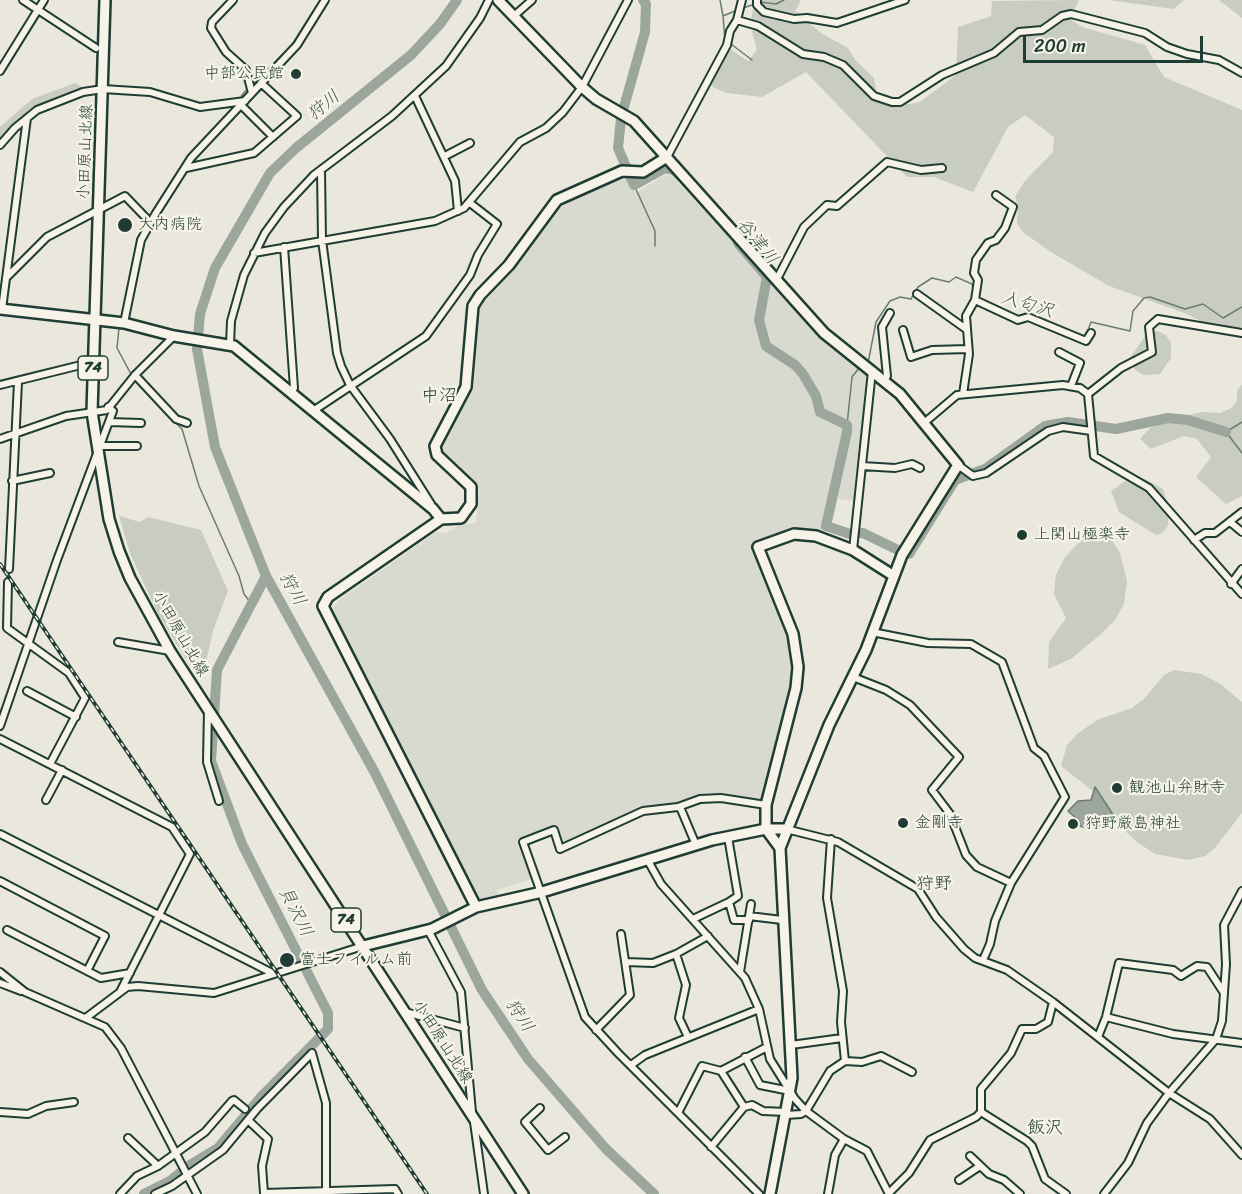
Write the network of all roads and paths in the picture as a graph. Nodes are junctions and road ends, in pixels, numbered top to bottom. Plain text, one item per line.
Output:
1 (23, 0) edge
2 (44, 0) edge
3 (105, 0) edge
4 (233, 0) edge
5 (325, 0) edge
6 (489, 0) edge
7 (498, 0) edge
8 (532, 0) edge
9 (628, 0) edge
10 (742, 0) edge
11 (757, 0) edge
12 (905, 0) edge
13 (38, 10) junction
14 (515, 15) junction
15 (737, 20) junction
16 (96, 48) dead end
17 (0, 71) edge
18 (1242, 73) edge
19 (261, 83) junction
20 (582, 87) junction
21 (103, 89) junction
22 (252, 93) junction
23 (415, 96) junction
24 (243, 103) junction
25 (27, 118) junction
26 (273, 137) junction
27 (470, 143) dead end
28 (0, 145) edge
29 (445, 156) junction
30 (667, 157) junction
31 (186, 168) junction
32 (942, 168) dead end
33 (321, 170) junction
34 (996, 195) dead end
35 (470, 203) junction
36 (99, 210) junction
37 (458, 211) junction
38 (150, 222) junction
39 (322, 240) junction
40 (284, 247) junction
41 (254, 254) junction
42 (6, 278) junction
43 (777, 279) junction
44 (917, 294) dead end
45 (975, 300) junction
46 (1, 309) edge
47 (890, 313) dead end
48 (96, 319) junction
49 (124, 323) junction
50 (966, 329) junction
51 (903, 330) dead end
52 (1091, 333) dead end
53 (1242, 333) edge
54 (174, 336) junction
55 (230, 345) junction
56 (968, 349) junction
57 (1059, 352) dead end
58 (93, 362) junction
59 (872, 370) junction
60 (135, 375) junction
61 (885, 380) junction
62 (18, 381) junction
63 (0, 384) edge
64 (350, 385) junction
65 (1071, 386) junction
66 (291, 393) junction
67 (963, 394) junction
68 (1088, 394) junction
69 (108, 407) junction
70 (313, 411) junction
71 (92, 412) junction
72 (109, 422) junction
73 (141, 423) dead end
74 (187, 423) dead end
75 (924, 423) junction
76 (1091, 431) junction
77 (13, 435) junction
78 (0, 439) edge
79 (137, 446) dead end
80 (99, 451) junction
81 (958, 465) junction
82 (862, 466) junction
83 (920, 468) dead end
84 (50, 473) dead end
85 (12, 482) junction
86 (433, 509) junction
87 (1242, 512) edge
88 (441, 519) junction
89 (1230, 522) junction
90 (1242, 532) edge
91 (1194, 540) junction
92 (853, 550) junction
93 (9, 569) dead end
94 (1242, 569) edge
95 (894, 576) junction
96 (8, 582) dead end
97 (1232, 584) junction
98 (1242, 594) edge
99 (872, 632) junction
100 (118, 642) dead end
101 (29, 645) junction
102 (170, 651) junction
103 (853, 677) junction
104 (27, 691) dead end
105 (208, 710) junction
106 (76, 717) junction
107 (0, 726) edge
108 (0, 739) edge
109 (50, 764) junction
110 (62, 770) junction
111 (46, 800) dead end
112 (219, 801) dead end
113 (766, 805) junction
114 (680, 807) junction
115 (766, 830) junction
116 (786, 830) junction
117 (0, 834) edge
118 (728, 837) junction
119 (831, 839) junction
120 (696, 845) junction
121 (780, 848) junction
122 (647, 859) junction
123 (0, 881) edge
124 (1011, 883) junction
125 (1242, 891) edge
126 (542, 892) junction
127 (729, 902) junction
128 (751, 904) dead end
129 (474, 908) junction
130 (160, 915) junction
131 (749, 918) junction
132 (693, 919) junction
133 (782, 920) junction
134 (430, 929) junction
135 (8, 930) dead end
136 (621, 934) dead end
137 (708, 936) junction
138 (363, 946) junction
139 (675, 954) junction
140 (983, 960) junction
141 (626, 963) junction
142 (87, 971) junction
143 (0, 972) edge
144 (740, 972) junction
145 (130, 973) junction
146 (274, 974) junction
147 (0, 982) edge
148 (122, 990) junction
149 (25, 992) junction
150 (1224, 993) junction
151 (1053, 1002) junction
152 (759, 1009) junction
153 (405, 1012) junction
154 (87, 1017) junction
155 (1106, 1017) junction
156 (465, 1028) junction
157 (596, 1030) junction
158 (688, 1037) junction
159 (1098, 1037) junction
160 (842, 1038) junction
161 (1216, 1039) junction
162 (1242, 1042) edge
163 (790, 1045) junction
164 (767, 1047) junction
165 (745, 1057) junction
166 (845, 1062) junction
167 (631, 1065) junction
168 (721, 1071) junction
169 (912, 1072) dead end
170 (790, 1091) junction
171 (1169, 1093) junction
172 (74, 1102) dead end
173 (744, 1107) junction
174 (540, 1108) dead end
175 (244, 1109) dead end
176 (806, 1111) junction
177 (0, 1112) edge
178 (981, 1112) junction
179 (678, 1113) junction
180 (786, 1114) junction
181 (474, 1119) junction
182 (248, 1120) junction
183 (565, 1137) dead end
184 (128, 1138) dead end
185 (844, 1139) junction
186 (711, 1147) junction
187 (175, 1153) junction
188 (1242, 1155) edge
189 (970, 1156) dead end
190 (158, 1166) junction
191 (980, 1166) junction
192 (187, 1173) junction
193 (959, 1180) dead end
194 (326, 1192) edge
195 (120, 1194) edge
196 (156, 1194) edge
197 (197, 1194) edge
198 (398, 1194) edge
199 (484, 1194) edge
200 (523, 1194) edge
201 (759, 1194) edge
202 (770, 1194) edge
203 (828, 1194) edge
204 (889, 1194) edge
205 (1020, 1194) edge
206 (1066, 1194) edge
207 (1104, 1194) edge

1 - 13 street
2 - 13 street
3 - 21 street, 小田原山北線 / 74
4 - 22 street
5 - 19 street
6 - 23 street
7 - 14 street
8 - 14 street
9 - 20 street
10 - 15 street
11 - 12 street
13 - 16 street
13 - 17 street
14 - 20 street
15 - 18 street
15 - 30 street
19 - 22 street
19 - 26 street
20 - 30 street
20 - 35 street
21 - 24 street
21 - 25 street
21 - 36 street, 小田原山北線 / 74
22 - 24 street
23 - 29 street
23 - 33 street
24 - 26 street
24 - 31 street
25 - 28 street
25 - 42 street
26 - 31 street
27 - 29 street
29 - 37 street
30 - 43 street
30 - 88 street
31 - 38 street
32 - 43 street
33 - 39 street
33 - 41 street
34 - 45 street
35 - 37 street
35 - 64 street
36 - 38 street
36 - 42 street
36 - 48 street, 小田原山北線 / 74
37 - 39 street
38 - 49 street
39 - 40 street
39 - 64 street
40 - 41 street
40 - 66 street
41 - 55 street
42 - 46 street
43 - 59 street
44 - 50 street
45 - 50 street
45 - 52 street
46 - 48 street
47 - 61 street
48 - 49 street
48 - 58 street, 小田原山北線 / 74
49 - 54 street
50 - 56 street
51 - 56 street
53 - 68 street
54 - 55 street
54 - 60 street
55 - 66 street
56 - 67 street
57 - 65 street
58 - 62 street
58 - 71 street, 小田原山北線 / 74
59 - 61 street
59 - 82 street
60 - 69 street
60 - 74 street
61 - 75 street
62 - 63 street
62 - 77 street
64 - 70 street
64 - 86 street
65 - 67 street
65 - 68 street
66 - 70 street
67 - 75 street
68 - 76 street
69 - 71 street
69 - 72 street
70 - 86 street
71 - 77 street
71 - 80 street, 小田原山北線 / 74
72 - 73 street
72 - 80 street
75 - 81 street
76 - 81 street
76 - 91 street
77 - 78 street
77 - 85 street
79 - 80 street
80 - 101 street
80 - 102 street, 小田原山北線 / 74
81 - 95 street
82 - 83 street
82 - 92 street
84 - 85 street
85 - 93 street
86 - 88 street
87 - 89 street
88 - 129 street
89 - 90 street
89 - 91 street
91 - 97 street
92 - 95 street
92 - 113 street
94 - 97 street
95 - 99 street
96 - 101 street
97 - 98 street
99 - 103 street
99 - 124 street
100 - 102 street
101 - 106 street
101 - 107 street
102 - 105 street, 小田原山北線 / 74
103 - 116 street
103 - 124 street
104 - 106 street
105 - 112 street
105 - 138 street, 小田原山北線 / 74
106 - 109 street
108 - 109 street
109 - 110 street
110 - 111 street
110 - 130 street
113 - 114 street
113 - 115 street
114 - 120 street
114 - 126 street
115 - 116 street
115 - 118 street
115 - 121 street
116 - 119 street
116 - 121 street
117 - 130 street
118 - 120 street
118 - 127 street
119 - 140 street
119 - 160 street
120 - 122 street
121 - 133 street
122 - 126 street
122 - 132 street
123 - 142 street
124 - 140 street
125 - 150 street
126 - 129 street
126 - 157 street
127 - 131 street
127 - 132 street
128 - 131 street
129 - 134 street
130 - 145 street
130 - 146 street
131 - 133 street
131 - 144 street
132 - 137 street
133 - 163 street
134 - 138 street
134 - 156 street
135 - 142 street
136 - 141 street
137 - 139 street
137 - 144 street
138 - 146 street
138 - 153 street, 小田原山北線 / 74
139 - 141 street
139 - 158 street
140 - 151 street
141 - 157 street
142 - 145 street
143 - 149 street
144 - 152 street
145 - 148 street
146 - 148 street
147 - 149 street
148 - 154 street
149 - 154 street
150 - 155 street
150 - 161 street
151 - 159 street
151 - 178 street
152 - 158 street
152 - 164 street
153 - 156 street
153 - 181 street, 小田原山北線 / 74
154 - 187 street
155 - 159 street
155 - 161 street
156 - 181 street
157 - 167 street
158 - 167 street
159 - 171 street
160 - 163 street
160 - 166 street
161 - 162 street
161 - 171 street
163 - 170 street
164 - 165 street
164 - 170 street
165 - 168 street
165 - 170 street
166 - 169 street
166 - 176 street
167 - 179 street
168 - 173 street
168 - 179 street
170 - 176 street
170 - 180 street
171 - 188 street
171 - 207 street
172 - 177 street
173 - 180 street
173 - 186 street
174 - 183 street
175 - 187 street
176 - 180 street
176 - 185 street
178 - 204 street
178 - 206 street
179 - 186 street
180 - 202 street
181 - 199 street
181 - 200 street, 小田原山北線 / 74
182 - 192 street
182 - 194 street
182 - 194 street
184 - 190 street
185 - 203 street
185 - 204 street
186 - 201 street
187 - 190 street
187 - 192 street
189 - 191 street
190 - 195 street
191 - 193 street
191 - 205 street
192 - 196 street
192 - 197 street
194 - 198 street

